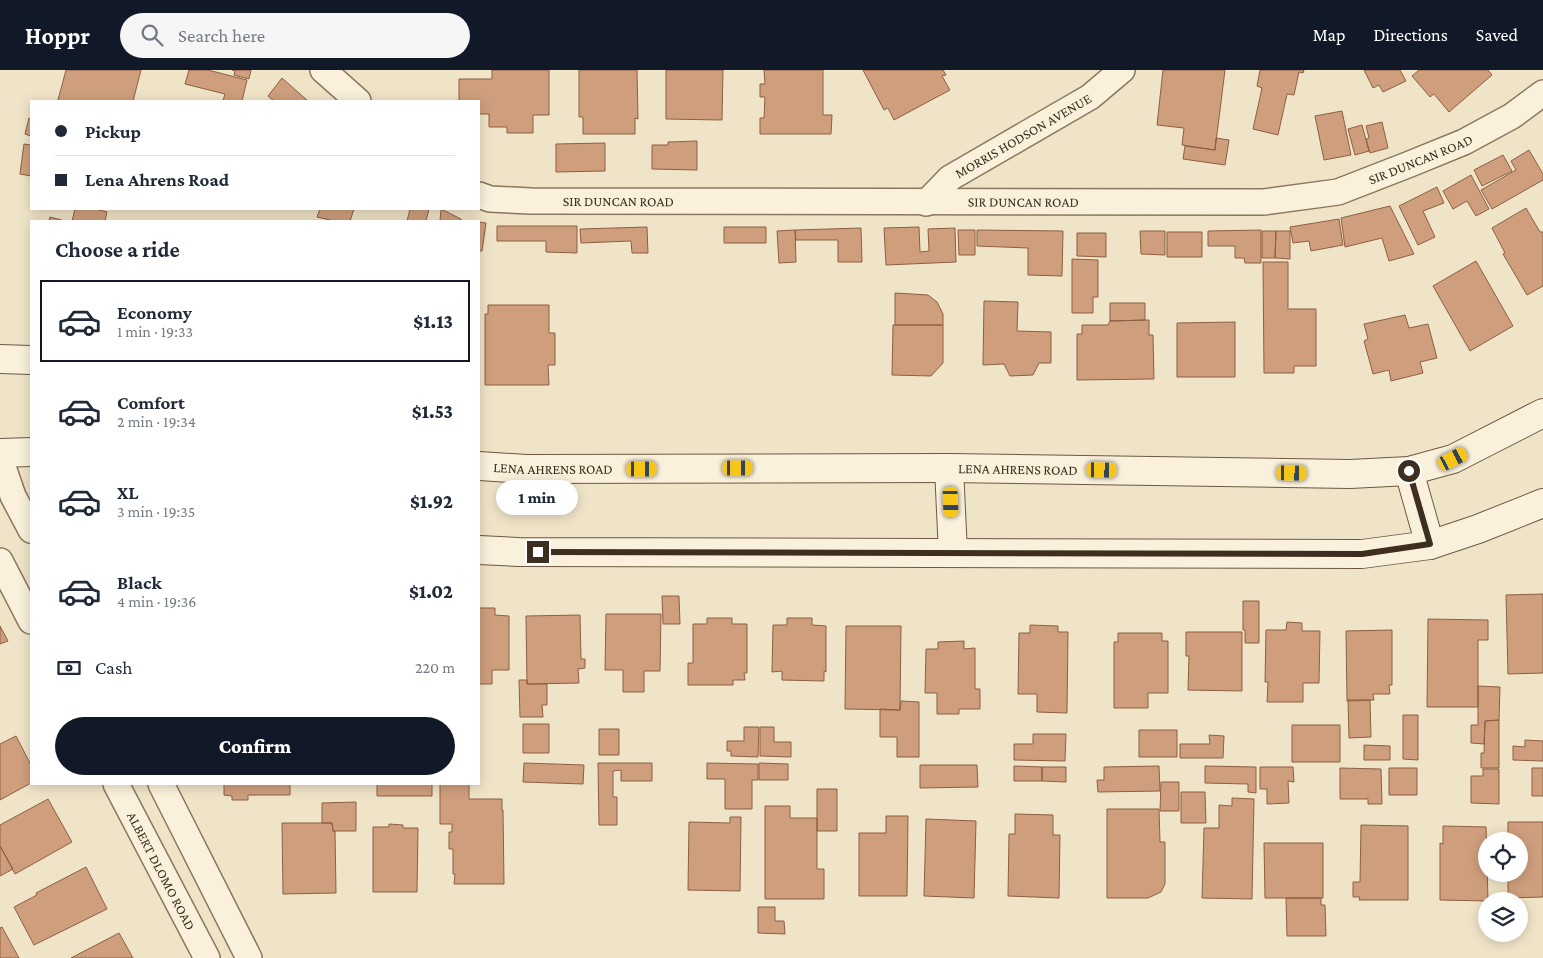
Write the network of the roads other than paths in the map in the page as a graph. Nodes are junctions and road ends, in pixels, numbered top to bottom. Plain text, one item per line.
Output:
1 (323, 70) edge
2 (1122, 70) edge
3 (1543, 93) edge
4 (357, 100) edge
5 (480, 195) edge
6 (926, 203) junction
7 (0, 359) edge
8 (30, 360) edge
9 (1543, 413) edge
10 (30, 452) edge
11 (0, 453) edge
12 (0, 458) edge
13 (480, 466) edge
14 (950, 468) junction
15 (1409, 471) junction
16 (1543, 503) edge
17 (30, 528) edge
18 (1430, 544) junction
19 (480, 550) edge
20 (953, 553) junction
21 (0, 561) edge
22 (30, 619) edge
23 (117, 785) edge
24 (162, 785) edge
25 (206, 958) edge
26 (249, 958) edge

1 - 4 street
2 - 6 street, MORRIS HODSON AVENUE
3 - 6 street, SIR DUNCAN ROAD
5 - 6 street, SIR DUNCAN ROAD
7 - 8 main road
9 - 15 main road, LENA AHRENS ROAD
10 - 11 main road
12 - 17 street
13 - 14 main road, LENA AHRENS ROAD
14 - 15 main road, LENA AHRENS ROAD
14 - 20 main road
15 - 18 main road
16 - 18 main road
18 - 20 main road
19 - 20 main road
21 - 22 street
23 - 25 street, ALBERT DLOMO ROAD
24 - 26 street

